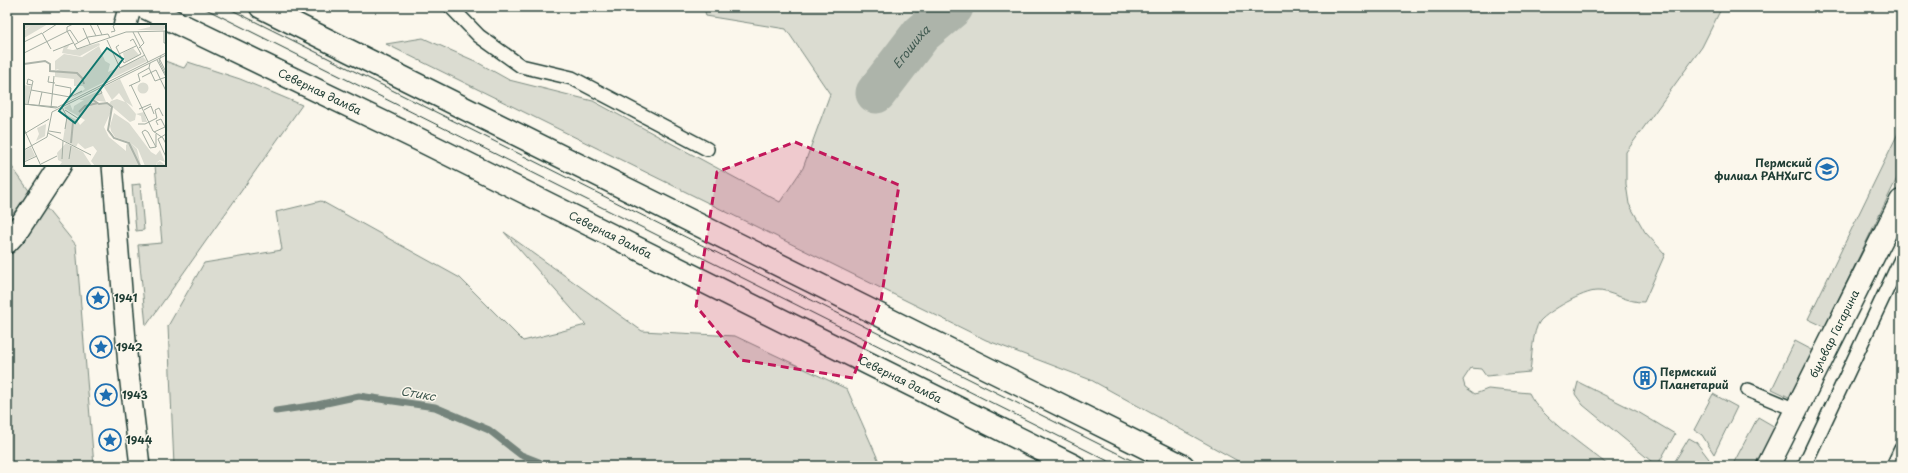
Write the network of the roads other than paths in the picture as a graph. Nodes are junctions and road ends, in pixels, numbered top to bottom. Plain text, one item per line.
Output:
1 (130, 7) edge
2 (144, 7) edge
3 (260, 7) edge
4 (451, 7) edge
5 (125, 24) edge
6 (707, 149) dead end
7 (59, 166) edge
8 (112, 166) edge
9 (1901, 201) edge
10 (7, 242) edge
11 (1901, 259) edge
12 (1748, 390) dead end
13 (1796, 410) junction
14 (1901, 449) edge
15 (140, 466) edge
16 (1074, 466) edge
17 (1183, 466) edge
18 (1768, 466) edge
19 (1804, 466) edge
20 (1893, 466) edge

1 - 5 main road
2 - 16 main road, Северная дамба
3 - 17 main road
4 - 6 lane
7 - 10 main road
8 - 15 street
9 - 13 main road, бульвар Гагарина
11 - 19 lane
12 - 13 lane
13 - 18 main road, бульвар Гагарина
14 - 20 lane

